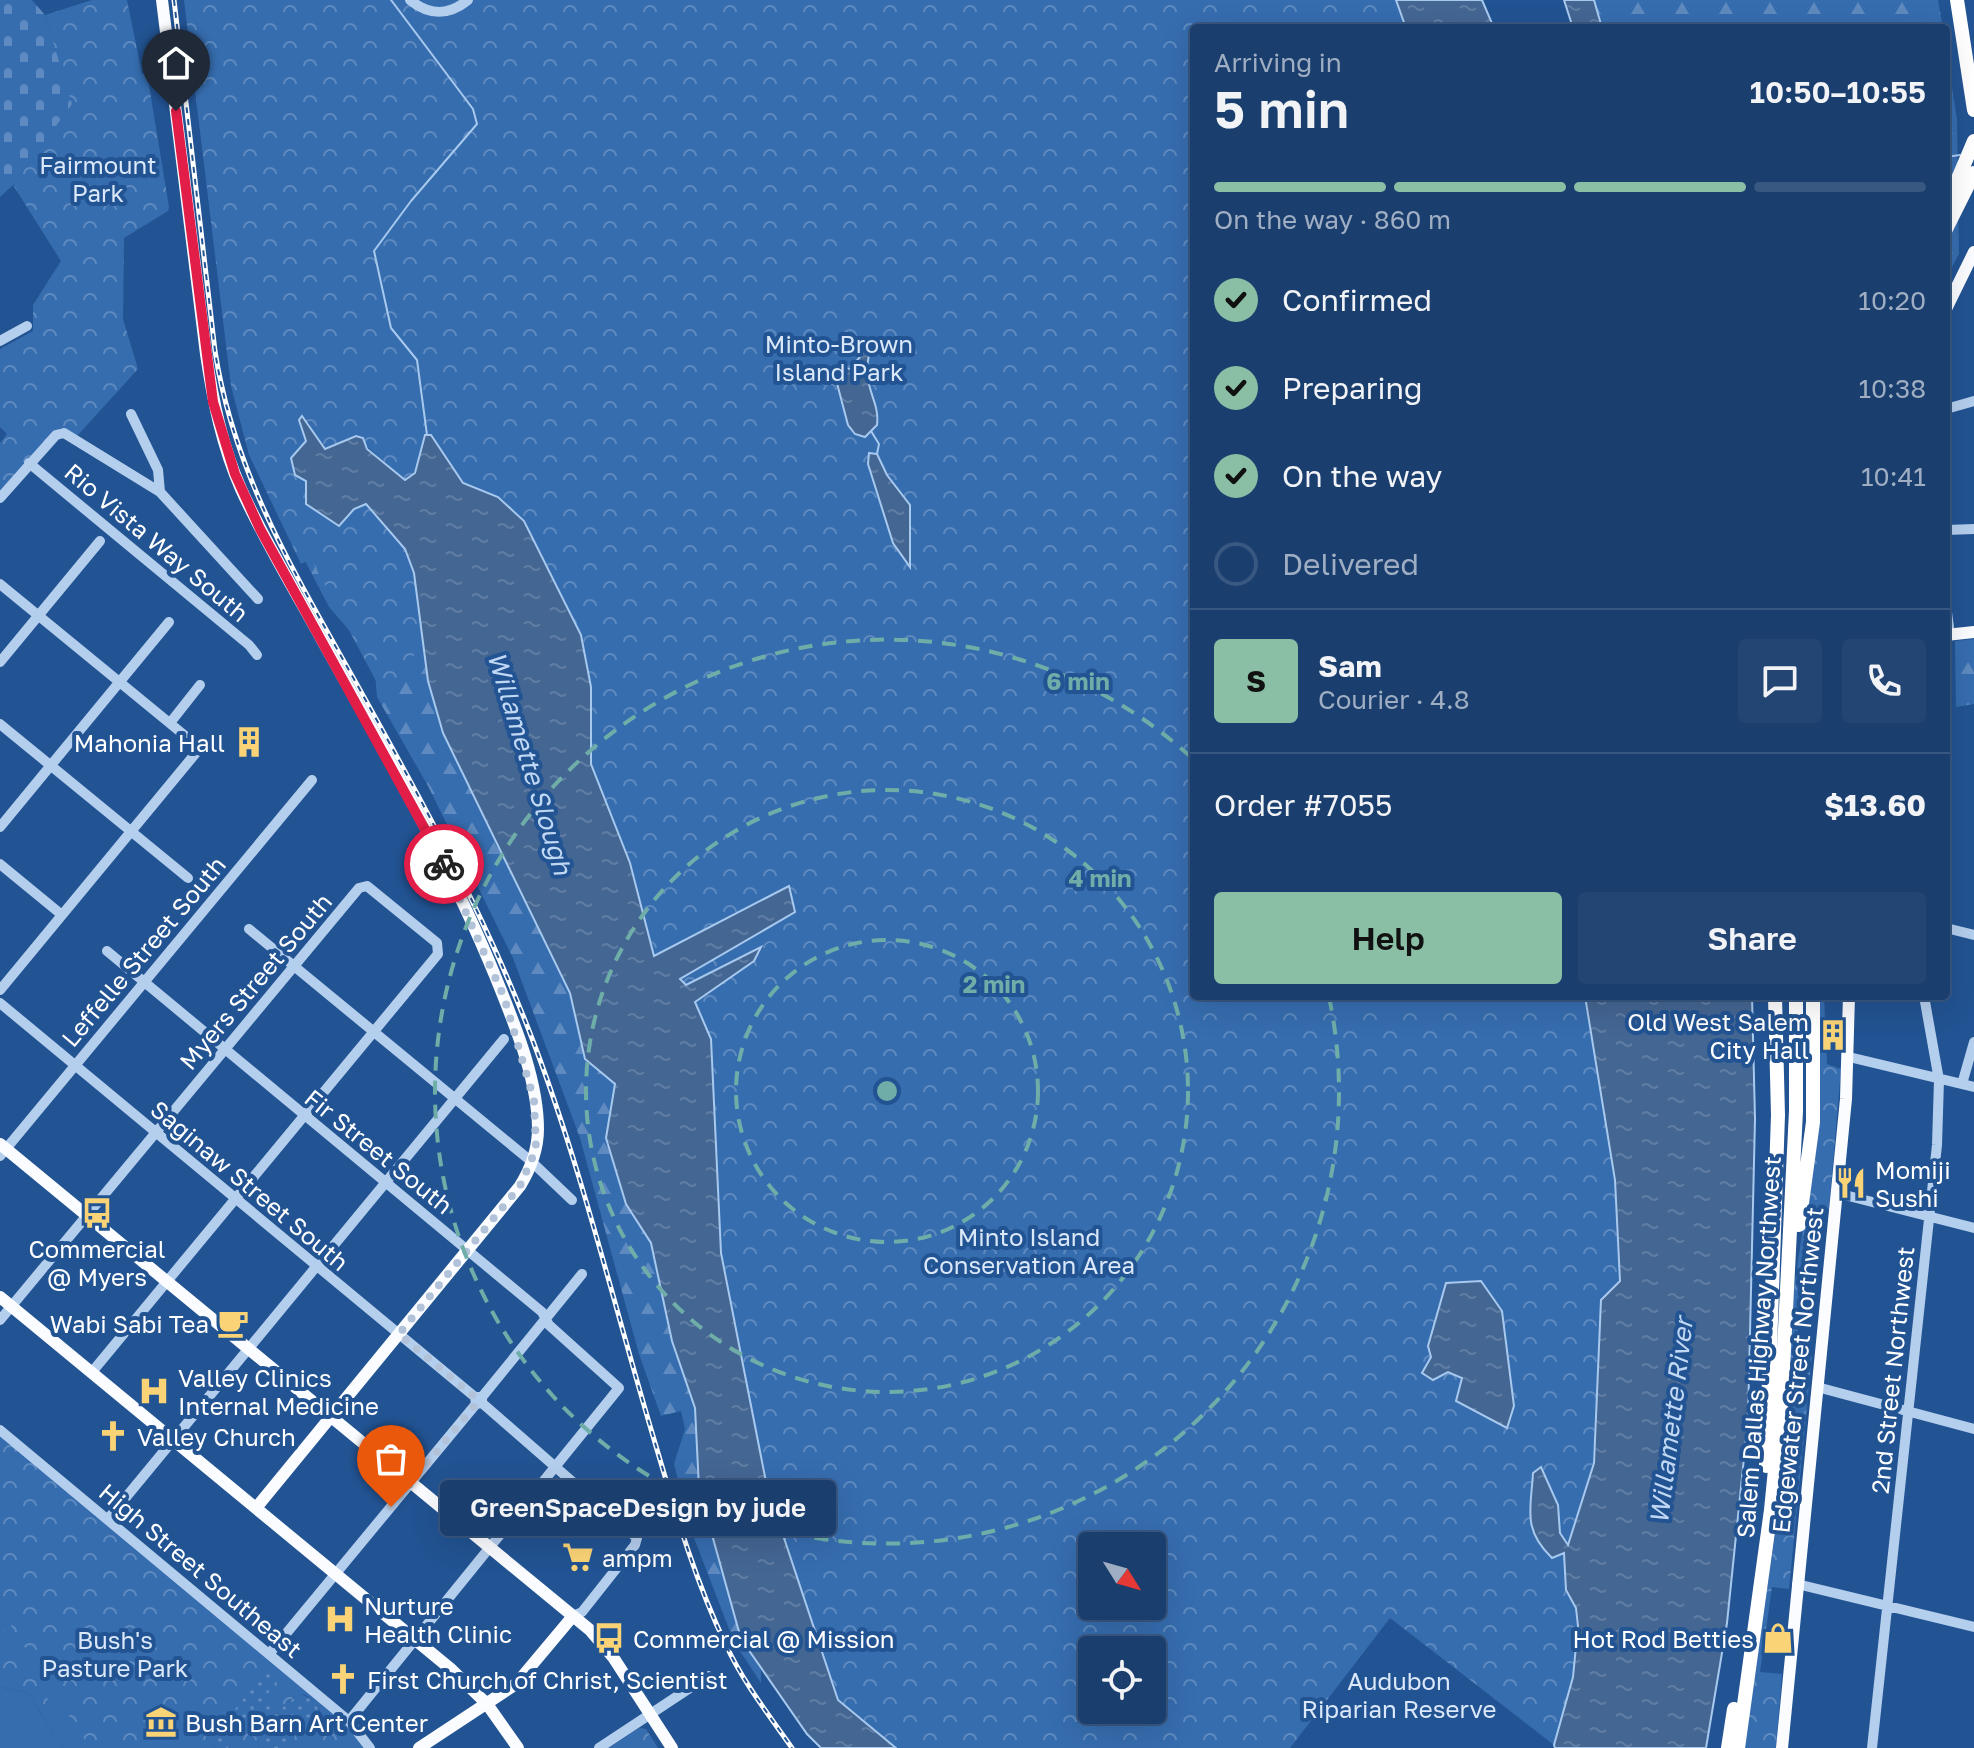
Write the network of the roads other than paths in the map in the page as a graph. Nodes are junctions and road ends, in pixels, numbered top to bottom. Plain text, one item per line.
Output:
1 (162, 0) edge
2 (410, 0) edge
3 (468, 0) edge
4 (1957, 0) edge
5 (1974, 110) edge
6 (1974, 141) edge
7 (1974, 173) edge
8 (1950, 198) edge
9 (1950, 221) edge
10 (1974, 242) edge
11 (1973, 254) edge
12 (1950, 301) edge
13 (27, 326) dead end
14 (0, 341) edge
15 (1974, 401) edge
16 (1950, 408) edge
17 (131, 414) dead end
18 (29, 463) junction
19 (160, 492) junction
20 (0, 498) edge
21 (1974, 529) edge
22 (1950, 530) edge
23 (100, 541) dead end
24 (0, 584) edge
25 (258, 599) dead end
26 (39, 615) junction
27 (169, 622) dead end
28 (1974, 632) edge
29 (1950, 635) edge
30 (257, 655) dead end
31 (0, 662) edge
32 (119, 681) junction
33 (200, 685) dead end
34 (170, 723) junction
35 (0, 724) edge
36 (51, 766) junction
37 (312, 780) dead end
38 (0, 827) edge
39 (131, 832) junction
40 (0, 864) edge
41 (188, 878) dead end
42 (62, 915) junction
43 (249, 929) dead end
44 (1950, 929) edge
45 (1974, 935) edge
46 (107, 951) dead end
47 (293, 965) junction
48 (143, 982) junction
49 (0, 990) edge
50 (1775, 1000) edge
51 (1796, 1000) edge
52 (1813, 1000) edge
53 (1849, 1000) edge
54 (1925, 1000) edge
55 (0, 1003) edge
56 (375, 1032) junction
57 (504, 1039) dead end
58 (1974, 1042) edge
59 (225, 1048) junction
60 (1849, 1057) junction
61 (75, 1065) junction
62 (1939, 1080) junction
63 (1962, 1084) junction
64 (1974, 1087) edge
65 (456, 1099) junction
66 (305, 1116) junction
67 (156, 1132) junction
68 (2, 1149) edge
69 (532, 1162) junction
70 (387, 1183) junction
71 (1837, 1193) junction
72 (236, 1199) junction
73 (572, 1200) dead end
74 (87, 1215) junction
75 (1928, 1216) junction
76 (1974, 1228) edge
77 (468, 1250) junction
78 (318, 1267) junction
79 (582, 1274) dead end
80 (1789, 1276) junction
81 (168, 1282) junction
82 (0, 1297) edge
83 (11, 1306) junction
84 (546, 1319) junction
85 (0, 1320) edge
86 (399, 1334) junction
87 (248, 1349) junction
88 (92, 1372) junction
89 (1817, 1387) junction
90 (479, 1400) junction
91 (1909, 1412) junction
92 (331, 1416) junction
93 (1974, 1429) edge
94 (0, 1430) edge
95 (174, 1439) junction
96 (556, 1468) junction
97 (412, 1482) junction
98 (256, 1508) junction
99 (108, 1519) junction
100 (491, 1548) junction
101 (336, 1574) junction
102 (1797, 1584) junction
103 (1889, 1606) junction
104 (569, 1613) junction
105 (1974, 1627) edge
106 (416, 1641) junction
107 (270, 1653) junction
108 (708, 1676) dead end
109 (487, 1704) junction
110 (650, 1715) junction
111 (349, 1721) junction
112 (370, 1748) edge
113 (419, 1748) edge
114 (518, 1748) edge
115 (599, 1748) edge
116 (672, 1748) edge
117 (1728, 1748) edge
118 (1738, 1748) edge
119 (1782, 1748) edge
120 (1872, 1748) edge

1 - 69 main road
2 - 3 street
4 - 5 highway
6 - 8 highway
7 - 9 highway
10 - 11 main road
11 - 12 main road
13 - 14 street
15 - 16 street
17 - 19 street
18 - 19 street
18 - 20 street
18 - 30 street, Rio Vista Way South
19 - 25 street
21 - 22 street
23 - 26 street
24 - 26 street
26 - 31 street
26 - 32 street
27 - 32 street
28 - 29 main road
32 - 34 street
32 - 36 street
33 - 34 street
34 - 39 street
35 - 36 street
36 - 38 street
36 - 39 street
37 - 48 street, Leffelle Street South
39 - 41 street
39 - 42 street
40 - 42 street
42 - 49 street
43 - 47 street
44 - 45 street
46 - 48 street, Fir Street South
47 - 56 street
47 - 56 street, Myers Street South
47 - 59 street, Myers Street South
48 - 59 street, Fir Street South
48 - 61 street, Leffelle Street South
50 - 117 highway, Salem Dallas Highway Northwest
51 - 80 highway, Salem Dallas Highway Northwest
52 - 80 highway
53 - 60 main road, Edgewater Street Northwest
54 - 62 street, 2nd Street Northwest
55 - 61 street, Saginaw Street South
56 - 65 street
56 - 66 street
57 - 65 street
58 - 63 street
59 - 66 street, Fir Street South
59 - 67 street, Myers Street South
60 - 62 street
60 - 71 main road, Edgewater Street Northwest
61 - 67 street, Saginaw Street South
61 - 68 street, Leffelle Street South
62 - 63 street
62 - 75 street, 2nd Street Northwest
63 - 64 street
65 - 69 street
65 - 70 street
66 - 70 street, Fir Street South
66 - 72 street
67 - 72 street, Saginaw Street South
67 - 74 street, Myers Street South
68 - 74 main road
69 - 73 street
69 - 77 main road
70 - 77 street, Fir Street South
70 - 78 street
71 - 75 street
71 - 89 main road, Edgewater Street Northwest
72 - 78 street, Saginaw Street South
72 - 81 street
74 - 81 main road
74 - 83 street, Myers Street South
75 - 76 street
75 - 91 street, 2nd Street Northwest
77 - 84 street, Fir Street South
77 - 86 main road
78 - 86 street, Saginaw Street South
78 - 87 street
79 - 84 street
80 - 118 highway, Salem Dallas Highway Northwest
81 - 87 main road
81 - 88 street
82 - 83 main road
83 - 85 street, Myers Street South
83 - 88 main road
84 - 90 street
84 - 96 street, Fir Street South
86 - 90 street, Saginaw Street South
86 - 92 main road
87 - 92 main road
87 - 95 street
88 - 95 main road
89 - 91 street
89 - 102 main road, Edgewater Street Northwest
90 - 96 street, Saginaw Street South
90 - 97 street
91 - 93 street
91 - 103 street, 2nd Street Northwest
92 - 97 main road
92 - 98 main road
94 - 99 street, High Street Southeast
95 - 98 main road
95 - 99 street
96 - 100 street
96 - 104 street, Saginaw Street South
97 - 100 main road
97 - 101 street
98 - 101 main road
99 - 107 street, High Street Southeast
100 - 104 main road
100 - 106 street
101 - 106 main road
101 - 107 street
102 - 103 street
102 - 119 main road, Edgewater Street Northwest
103 - 105 street
103 - 120 street, 2nd Street Northwest
104 - 109 main road
104 - 110 main road
106 - 109 main road
106 - 111 street
107 - 111 street, High Street Southeast
108 - 110 street
109 - 113 main road
109 - 114 main road
110 - 115 street
110 - 116 main road
111 - 112 street, High Street Southeast

